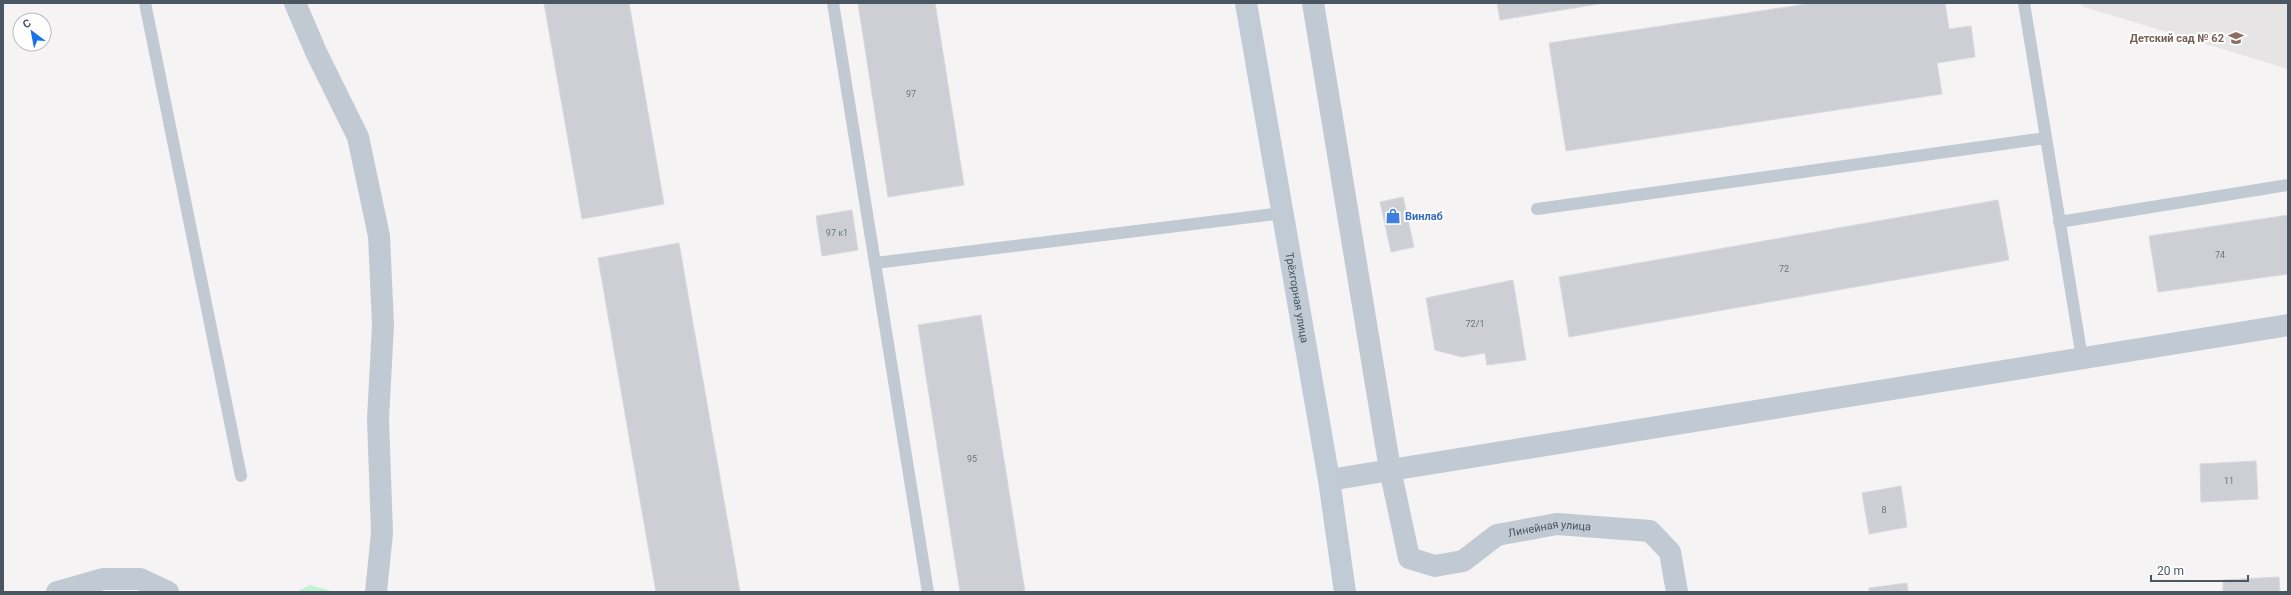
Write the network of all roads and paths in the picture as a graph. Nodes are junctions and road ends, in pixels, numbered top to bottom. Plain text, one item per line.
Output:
1 (145, 3) edge
2 (295, 3) edge
3 (833, 3) edge
4 (1246, 3) edge
5 (1313, 3) edge
6 (2024, 3) edge
7 (2046, 138) junction
8 (2288, 186) edge
9 (1537, 209) dead end
10 (1283, 213) junction
11 (2059, 222) junction
12 (875, 263) junction
13 (2288, 325) edge
14 (2082, 358) junction
15 (1390, 469) junction
16 (241, 476) dead end
17 (1329, 480) junction
18 (57, 592) edge
19 (168, 592) edge
20 (376, 592) edge
21 (928, 592) edge
22 (1345, 592) edge
23 (1677, 592) edge

1 - 16 lane
2 - 20 street
3 - 12 lane
4 - 10 main road, Трёхгорная улица
5 - 15 street
6 - 7 lane
7 - 9 lane
7 - 11 lane
8 - 11 lane
10 - 12 lane
10 - 17 main road, Трёхгорная улица
11 - 14 lane
12 - 21 lane
13 - 14 street
14 - 15 street
15 - 17 street
15 - 23 street, Линейная улица
17 - 22 main road, Трёхгорная улица
18 - 19 street

